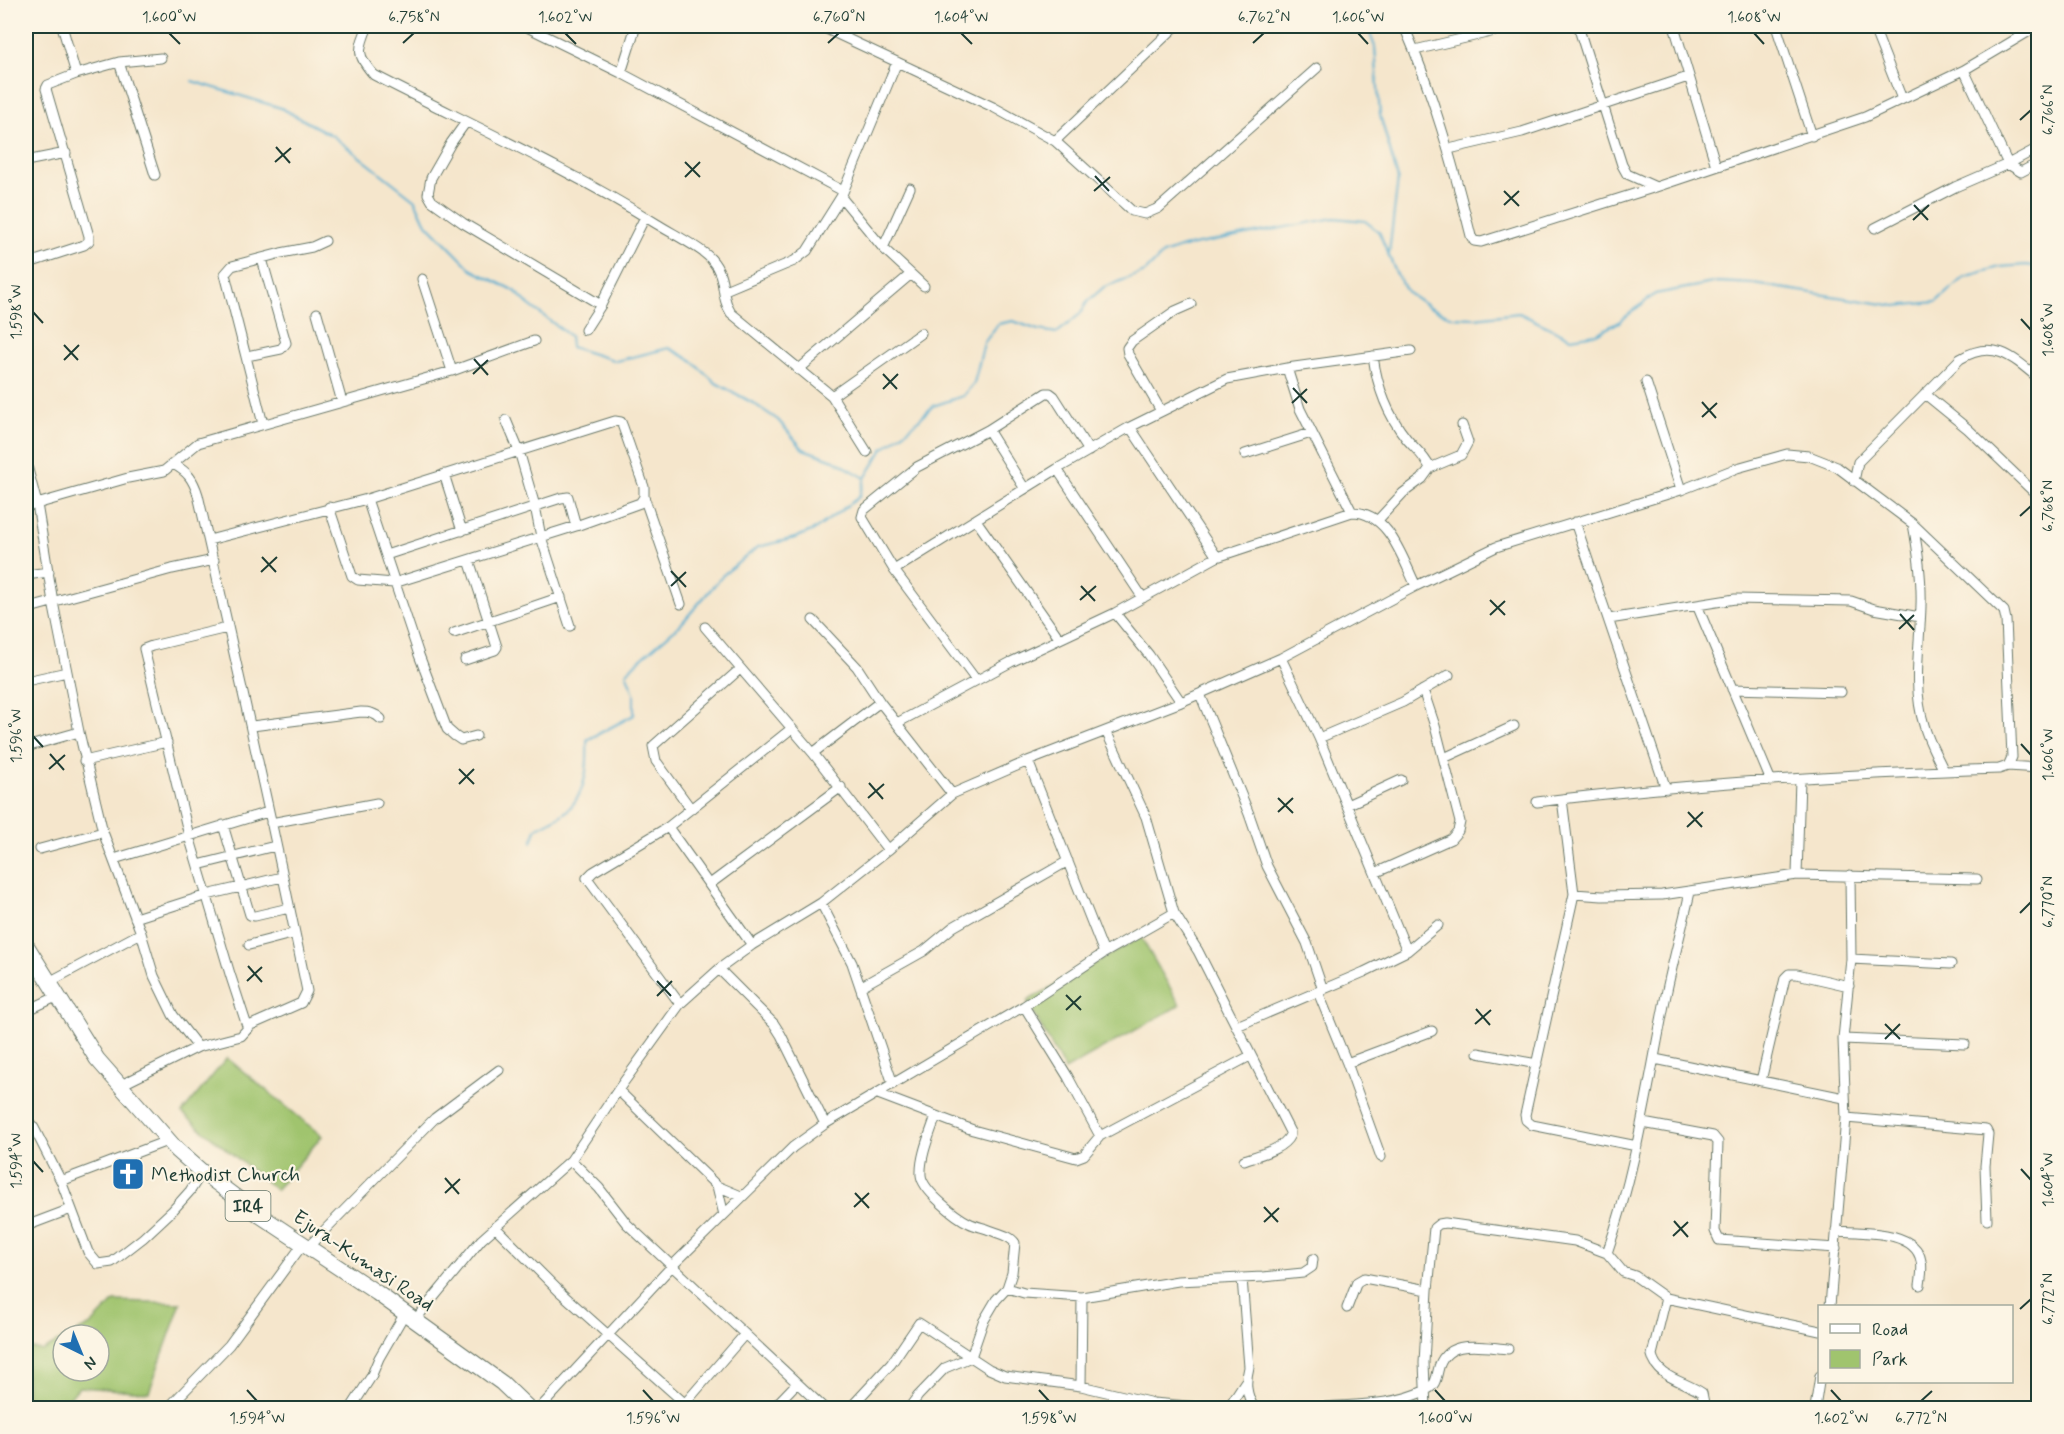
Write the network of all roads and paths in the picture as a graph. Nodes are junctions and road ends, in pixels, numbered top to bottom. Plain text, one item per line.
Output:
1 (62, 26) edge
2 (368, 26) edge
3 (525, 26) edge
4 (636, 26) edge
5 (820, 26) edge
6 (1176, 26) edge
7 (1404, 26) edge
8 (1516, 26) edge
9 (1578, 26) edge
10 (1674, 26) edge
11 (1776, 26) edge
12 (1873, 26) edge
13 (2038, 26) edge
14 (1415, 50) junction
15 (161, 57) dead end
16 (897, 62) junction
17 (119, 63) junction
18 (1317, 68) dead end
19 (1964, 70) junction
20 (621, 73) junction
21 (76, 74) junction
22 (1688, 77) junction
23 (1902, 99) junction
24 (1604, 105) junction
25 (466, 122) junction
26 (1812, 136) junction
27 (1055, 141) junction
28 (2038, 148) edge
29 (1449, 149) junction
30 (66, 153) junction
31 (26, 161) edge
32 (2038, 163) edge
33 (2008, 164) junction
34 (1716, 166) junction
35 (155, 175) dead end
36 (1656, 187) junction
37 (910, 188) dead end
38 (842, 194) junction
39 (645, 217) junction
40 (1875, 228) dead end
41 (325, 242) dead end
42 (883, 248) junction
43 (262, 259) junction
44 (26, 264) edge
45 (911, 274) junction
46 (422, 279) dead end
47 (924, 286) dead end
48 (725, 291) junction
49 (1191, 304) dead end
50 (601, 305) junction
51 (317, 313) dead end
52 (585, 330) dead end
53 (921, 333) dead end
54 (534, 341) dead end
55 (1411, 351) dead end
56 (247, 356) junction
57 (1373, 356) junction
58 (1287, 368) junction
59 (798, 370) junction
60 (452, 371) junction
61 (2038, 378) edge
62 (1646, 382) dead end
63 (1925, 394) junction
64 (832, 396) junction
65 (342, 402) junction
66 (1161, 411) junction
67 (506, 420) dead end
68 (263, 424) junction
69 (1462, 425) dead end
70 (1130, 427) junction
71 (988, 430) junction
72 (1311, 433) junction
73 (1089, 451) junction
74 (519, 452) junction
75 (867, 452) dead end
76 (1245, 454) dead end
77 (26, 462) edge
78 (173, 464) junction
79 (1430, 468) junction
80 (1057, 469) junction
81 (444, 474) junction
82 (1854, 481) junction
83 (1025, 489) junction
84 (1681, 490) junction
85 (2038, 496) edge
86 (644, 497) junction
87 (367, 498) junction
88 (37, 504) junction
89 (535, 506) junction
90 (26, 507) edge
91 (329, 507) junction
92 (1352, 512) junction
93 (976, 520) junction
94 (1378, 520) junction
95 (1575, 522) junction
96 (1913, 524) junction
97 (576, 526) junction
98 (462, 531) junction
99 (541, 537) junction
100 (209, 540) junction
101 (386, 555) junction
102 (1216, 556) junction
103 (214, 560) junction
104 (469, 560) junction
105 (894, 570) junction
106 (49, 572) junction
107 (26, 575) edge
108 (394, 583) junction
109 (1416, 586) junction
110 (561, 597) junction
111 (1143, 598) junction
112 (53, 602) junction
113 (681, 603) dead end
114 (1697, 605) junction
115 (26, 609) edge
116 (1116, 613) junction
117 (1920, 617) junction
118 (1609, 619) junction
119 (813, 620) dead end
120 (489, 621) junction
121 (570, 626) dead end
122 (705, 627) dead end
123 (227, 628) junction
124 (453, 633) dead end
125 (1059, 638) junction
126 (1281, 658) junction
127 (465, 660) dead end
128 (740, 669) junction
129 (67, 672) junction
130 (1449, 675) dead end
131 (976, 680) junction
132 (26, 681) edge
133 (1732, 689) junction
134 (1423, 690) junction
135 (1841, 692) dead end
136 (1200, 694) junction
137 (880, 702) junction
138 (1181, 702) junction
139 (381, 719) dead end
140 (897, 723) junction
141 (252, 726) junction
142 (1514, 726) dead end
143 (791, 729) junction
144 (1106, 731) junction
145 (78, 732) junction
146 (476, 736) dead end
147 (1319, 738) junction
148 (167, 742) junction
149 (26, 747) edge
150 (813, 753) junction
151 (1444, 758) junction
152 (84, 761) junction
153 (1028, 761) junction
154 (2008, 766) junction
155 (2038, 768) edge
156 (1944, 771) junction
157 (1800, 779) junction
158 (1401, 780) dead end
159 (1771, 781) junction
160 (841, 788) junction
161 (1666, 789) junction
162 (952, 794) junction
163 (1562, 799) junction
164 (1537, 802) dead end
165 (376, 803) dead end
166 (1347, 805) junction
167 (691, 809) junction
168 (268, 812) junction
169 (271, 823) junction
170 (223, 825) junction
171 (668, 827) junction
172 (103, 832) junction
173 (189, 836) junction
174 (275, 846) junction
175 (40, 849) dead end
176 (888, 850) junction
177 (232, 857) junction
178 (114, 859) junction
179 (1068, 861) junction
180 (198, 865) junction
181 (1375, 873) junction
182 (1797, 875) junction
183 (1850, 875) junction
184 (282, 877) junction
185 (1977, 879) dead end
186 (710, 884) junction
187 (241, 886) junction
188 (1690, 892) junction
189 (1574, 894) junction
190 (207, 895) junction
191 (821, 903) junction
192 (289, 908) junction
193 (1174, 913) junction
194 (135, 918) junction
195 (1438, 925) dead end
196 (141, 933) junction
197 (295, 933) junction
198 (26, 945) edge
199 (249, 945) dead end
200 (752, 945) junction
201 (1407, 951) junction
202 (1104, 953) junction
203 (1851, 959) junction
204 (1951, 964) dead end
205 (719, 969) junction
206 (49, 982) junction
207 (1849, 986) junction
208 (860, 987) junction
209 (1321, 991) junction
210 (58, 996) junction
211 (680, 1004) junction
212 (1024, 1006) junction
213 (26, 1011) edge
214 (1237, 1026) junction
215 (248, 1029) junction
216 (1432, 1031) dead end
217 (1844, 1039) junction
218 (1965, 1044) dead end
219 (198, 1047) junction
220 (1478, 1053) dead end
221 (1250, 1056) junction
222 (1655, 1059) junction
223 (1347, 1063) junction
224 (1537, 1064) junction
225 (499, 1070) dead end
226 (1761, 1081) junction
227 (893, 1084) junction
228 (119, 1086) junction
229 (618, 1090) junction
230 (878, 1094) junction
231 (1844, 1098) junction
232 (936, 1116) junction
233 (1846, 1118) junction
234 (1643, 1123) junction
235 (26, 1124) edge
236 (825, 1124) junction
237 (1100, 1136) junction
238 (167, 1141) junction
239 (1637, 1146) junction
240 (1381, 1157) dead end
241 (571, 1160) junction
242 (1244, 1160) dead end
243 (202, 1172) junction
244 (61, 1181) junction
245 (717, 1186) junction
246 (741, 1196) junction
247 (71, 1209) junction
248 (724, 1215) junction
249 (1987, 1220) dead end
250 (26, 1226) edge
251 (495, 1227) junction
252 (1836, 1231) junction
253 (305, 1245) junction
254 (1836, 1248) junction
255 (1607, 1253) junction
256 (1313, 1259) dead end
257 (672, 1266) junction
258 (1242, 1278) junction
259 (1920, 1285) dead end
260 (1006, 1288) junction
261 (1428, 1290) junction
262 (1082, 1297) junction
263 (1666, 1298) junction
264 (1830, 1305) edge
265 (1347, 1308) dead end
266 (410, 1316) junction
267 (1818, 1331) edge
268 (745, 1334) junction
269 (608, 1335) junction
270 (1508, 1349) dead end
271 (970, 1357) junction
272 (1246, 1380) junction
273 (797, 1383) junction
274 (1819, 1383) edge
275 (1081, 1386) junction
276 (1425, 1390) junction
277 (1156, 1406) edge
278 (1177, 1406) edge
279 (686, 1407) edge
280 (168, 1408) edge
281 (351, 1408) edge
282 (528, 1408) edge
283 (540, 1408) edge
284 (773, 1408) edge
285 (824, 1408) edge
286 (850, 1408) edge
287 (909, 1408) edge
288 (1212, 1408) edge
289 (1228, 1408) edge
290 (1254, 1408) edge
291 (1313, 1408) edge
292 (1426, 1408) edge
293 (1705, 1408) edge
294 (1815, 1408) edge

1 - 21 street
2 - 25 street
3 - 20 street
4 - 20 street
5 - 16 street
6 - 27 street
7 - 14 street
8 - 14 street
9 - 24 street
10 - 22 street
11 - 26 street
12 - 23 street
13 - 19 street
14 - 29 street
15 - 17 street
16 - 27 street
16 - 38 street
17 - 21 street
17 - 35 street
18 - 27 street
19 - 23 street
19 - 33 street
20 - 38 street
21 - 30 street
22 - 24 street
22 - 34 street
23 - 26 street
24 - 29 street
24 - 36 street
25 - 39 street
25 - 50 street
26 - 34 street
28 - 33 street
29 - 36 street
30 - 31 street
30 - 44 street
32 - 33 street
33 - 40 street
34 - 36 street
37 - 42 street
38 - 42 street
38 - 48 street
39 - 48 street
39 - 50 street
41 - 43 street
42 - 45 street
43 - 56 street
43 - 56 street
45 - 47 street
45 - 59 street
46 - 60 street
48 - 59 street
49 - 66 street
50 - 52 street
51 - 65 street
53 - 64 street
54 - 60 street
55 - 57 street
56 - 68 street
57 - 58 street
57 - 79 street
58 - 66 street
58 - 72 street
59 - 64 street
60 - 65 street
61 - 63 street
62 - 84 street
63 - 82 street
63 - 85 street
64 - 75 street
65 - 68 street
66 - 70 street
67 - 74 street
68 - 78 street
69 - 79 street
70 - 73 street
70 - 102 street
71 - 73 street
71 - 83 street
71 - 105 street
72 - 76 street
72 - 92 street
73 - 80 street
74 - 81 street
74 - 86 street
74 - 89 street
77 - 88 street
78 - 88 street
78 - 100 street
79 - 94 street
80 - 83 street
80 - 111 street
81 - 87 street
81 - 98 street
82 - 84 street
82 - 96 street
83 - 93 street
84 - 95 street
86 - 97 street
86 - 113 street
87 - 91 street
87 - 101 street
88 - 90 street
88 - 106 street
89 - 97 street
89 - 98 street
89 - 99 street
91 - 100 street
91 - 108 street
92 - 94 street
92 - 102 street
93 - 105 street
93 - 125 street
94 - 109 street
95 - 109 street
95 - 118 street
96 - 117 street
96 - 154 street
97 - 99 street
98 - 101 street
99 - 104 street
99 - 110 street
100 - 103 street
101 - 108 street
102 - 111 street
103 - 112 street
103 - 123 street
104 - 108 street
104 - 120 street
105 - 131 street
106 - 107 street
106 - 112 street
108 - 146 street
109 - 126 street
110 - 120 street
110 - 121 street
111 - 116 street
112 - 115 street
112 - 129 street
114 - 117 street
114 - 118 street
114 - 133 street
116 - 125 street
116 - 138 street
117 - 156 street
118 - 161 street
119 - 137 street
120 - 124 street
120 - 127 street
122 - 128 street
123 - 141 street
123 - 148 street
125 - 131 street
126 - 136 street
126 - 147 street
128 - 143 street
128 - 167 street
129 - 132 street
129 - 145 street
130 - 134 street
131 - 140 street
133 - 135 street
133 - 159 street
134 - 147 street
134 - 151 street
136 - 138 street
136 - 209 street
137 - 140 street
137 - 150 street
138 - 144 street
139 - 141 street
140 - 162 street
141 - 168 street
142 - 151 street
143 - 150 street
143 - 167 street
144 - 153 street
144 - 193 street
145 - 149 street
145 - 152 street
147 - 166 street
148 - 152 street
148 - 173 street
150 - 160 street
151 - 181 street
152 - 172 street
153 - 162 street
153 - 179 street
154 - 155 street
154 - 156 street
156 - 157 street
157 - 159 street
157 - 182 street
158 - 166 street
159 - 161 street
160 - 176 street
160 - 186 street
161 - 163 street
162 - 176 street
163 - 164 street
163 - 189 street
165 - 169 street
166 - 181 street
167 - 171 street
168 - 169 street
168 - 170 street
169 - 174 street
170 - 173 street
170 - 177 street
171 - 186 street
171 - 211 street
172 - 175 street
172 - 178 street
173 - 178 street
173 - 180 street
174 - 177 street
174 - 184 street
176 - 191 street
177 - 180 street
177 - 187 street
178 - 194 street
179 - 202 street
179 - 208 street
180 - 190 street
181 - 201 street
182 - 183 street
182 - 188 street
183 - 185 street
183 - 203 street
184 - 187 street
184 - 192 street
186 - 200 street
187 - 190 street
187 - 192 street
188 - 189 street
188 - 222 street
189 - 224 street
190 - 194 street
190 - 215 street
191 - 200 street
191 - 208 street
192 - 197 street
193 - 202 street
193 - 214 street
194 - 196 street
195 - 201 street
196 - 206 street
196 - 219 street
197 - 199 street
197 - 215 street
198 - 206 main road, Ejura-Kumasi Road / IR4
200 - 205 street
201 - 209 street
202 - 212 street
203 - 204 street
203 - 207 street
205 - 211 street
205 - 236 street
206 - 210 main road, Ejura-Kumasi Road / IR4
207 - 217 street
207 - 226 street
208 - 227 street
209 - 214 street
209 - 223 street
210 - 213 street
210 - 228 main road, Ejura-Kumasi Road / IR4
211 - 229 street
212 - 227 street
212 - 237 street
214 - 221 street
215 - 219 street
216 - 223 street
217 - 218 street
217 - 231 street
219 - 228 street
220 - 224 street
221 - 237 street
221 - 242 street
222 - 226 street
222 - 234 street
223 - 240 street
224 - 239 street
225 - 253 street
226 - 231 street
227 - 230 street
228 - 238 main road, Ejura-Kumasi Road / IR4
229 - 241 street
229 - 245 street
230 - 232 street
230 - 236 street
231 - 233 street
232 - 237 street
232 - 260 street
233 - 249 street
233 - 252 street
234 - 239 street
234 - 254 street
235 - 244 street
236 - 246 street
238 - 243 main road, Ejura-Kumasi Road / IR4
238 - 244 street
239 - 255 street
241 - 251 street
241 - 257 street
243 - 247 street
243 - 253 main road, Ejura-Kumasi Road / IR4
244 - 247 street
245 - 246 street
245 - 248 street
246 - 248 street
247 - 250 street
248 - 257 street
251 - 266 street
251 - 269 street
252 - 254 street
252 - 259 street
253 - 266 main road, Ejura-Kumasi Road / IR4
253 - 280 street
254 - 264 street
255 - 261 street
255 - 263 street
256 - 258 street
257 - 268 street
257 - 269 street
258 - 262 street
258 - 272 street
260 - 262 street
260 - 271 street
261 - 265 street
261 - 276 street
262 - 275 street
263 - 267 street
263 - 293 street
266 - 281 street
266 - 282 main road, Ejura-Kumasi Road / IR4
268 - 273 street
268 - 279 street
269 - 279 street
269 - 283 street
270 - 276 street
271 - 275 street
271 - 286 street
271 - 287 street
272 - 289 street
272 - 290 street
273 - 284 street
273 - 285 street
274 - 294 street
275 - 277 street
276 - 291 street
276 - 292 street
277 - 278 street
278 - 288 street

